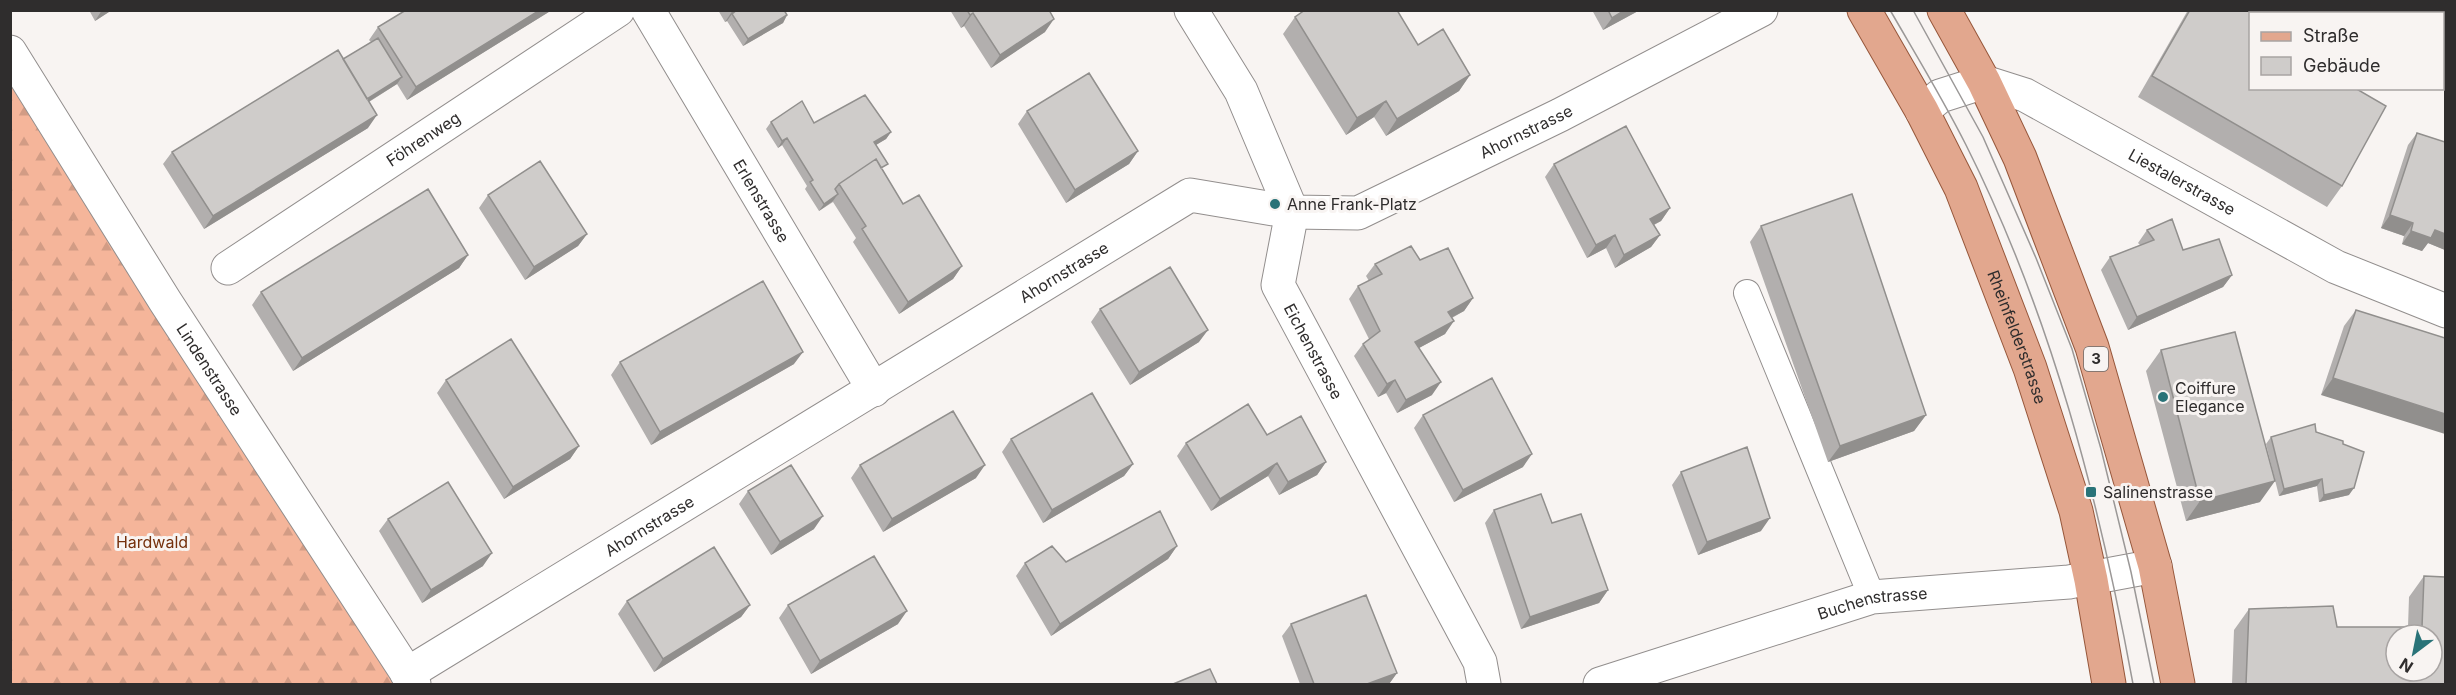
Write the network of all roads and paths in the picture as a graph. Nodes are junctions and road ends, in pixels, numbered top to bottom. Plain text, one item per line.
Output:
1 (618, 10) edge
2 (648, 10) edge
3 (1191, 10) edge
4 (1761, 10) edge
5 (1864, 10) edge
6 (1944, 10) edge
7 (10, 52) edge
8 (1984, 82) junction
9 (1922, 111) junction
10 (1292, 212) junction
11 (228, 268) dead end
12 (1747, 293) dead end
13 (2445, 311) edge
14 (874, 390) junction
15 (2155, 566) junction
16 (2091, 580) junction
17 (1872, 597) junction
18 (410, 679) edge
19 (1484, 684) edge
20 (1600, 684) edge
21 (2109, 684) edge
22 (2178, 684) edge

1 - 11 street, Föhrenweg
2 - 14 street, Erlenstrasse
3 - 10 street
4 - 10 street, Ahornstrasse
5 - 9 main road, Rheinfelderstrasse
6 - 8 main road, 3
7 - 18 street, Lindenstrasse
8 - 9 street
8 - 13 street, Liestalerstrasse
8 - 15 main road, 3
9 - 16 main road, Rheinfelderstrasse
10 - 14 street, Ahornstrasse
10 - 19 street, Eichenstrasse
12 - 17 lane
14 - 18 street, Ahornstrasse
15 - 16 street, Buchenstrasse
15 - 22 main road, 3
16 - 17 street, Buchenstrasse
16 - 21 main road, Rheinfelderstrasse
17 - 20 street, Buchenstrasse

